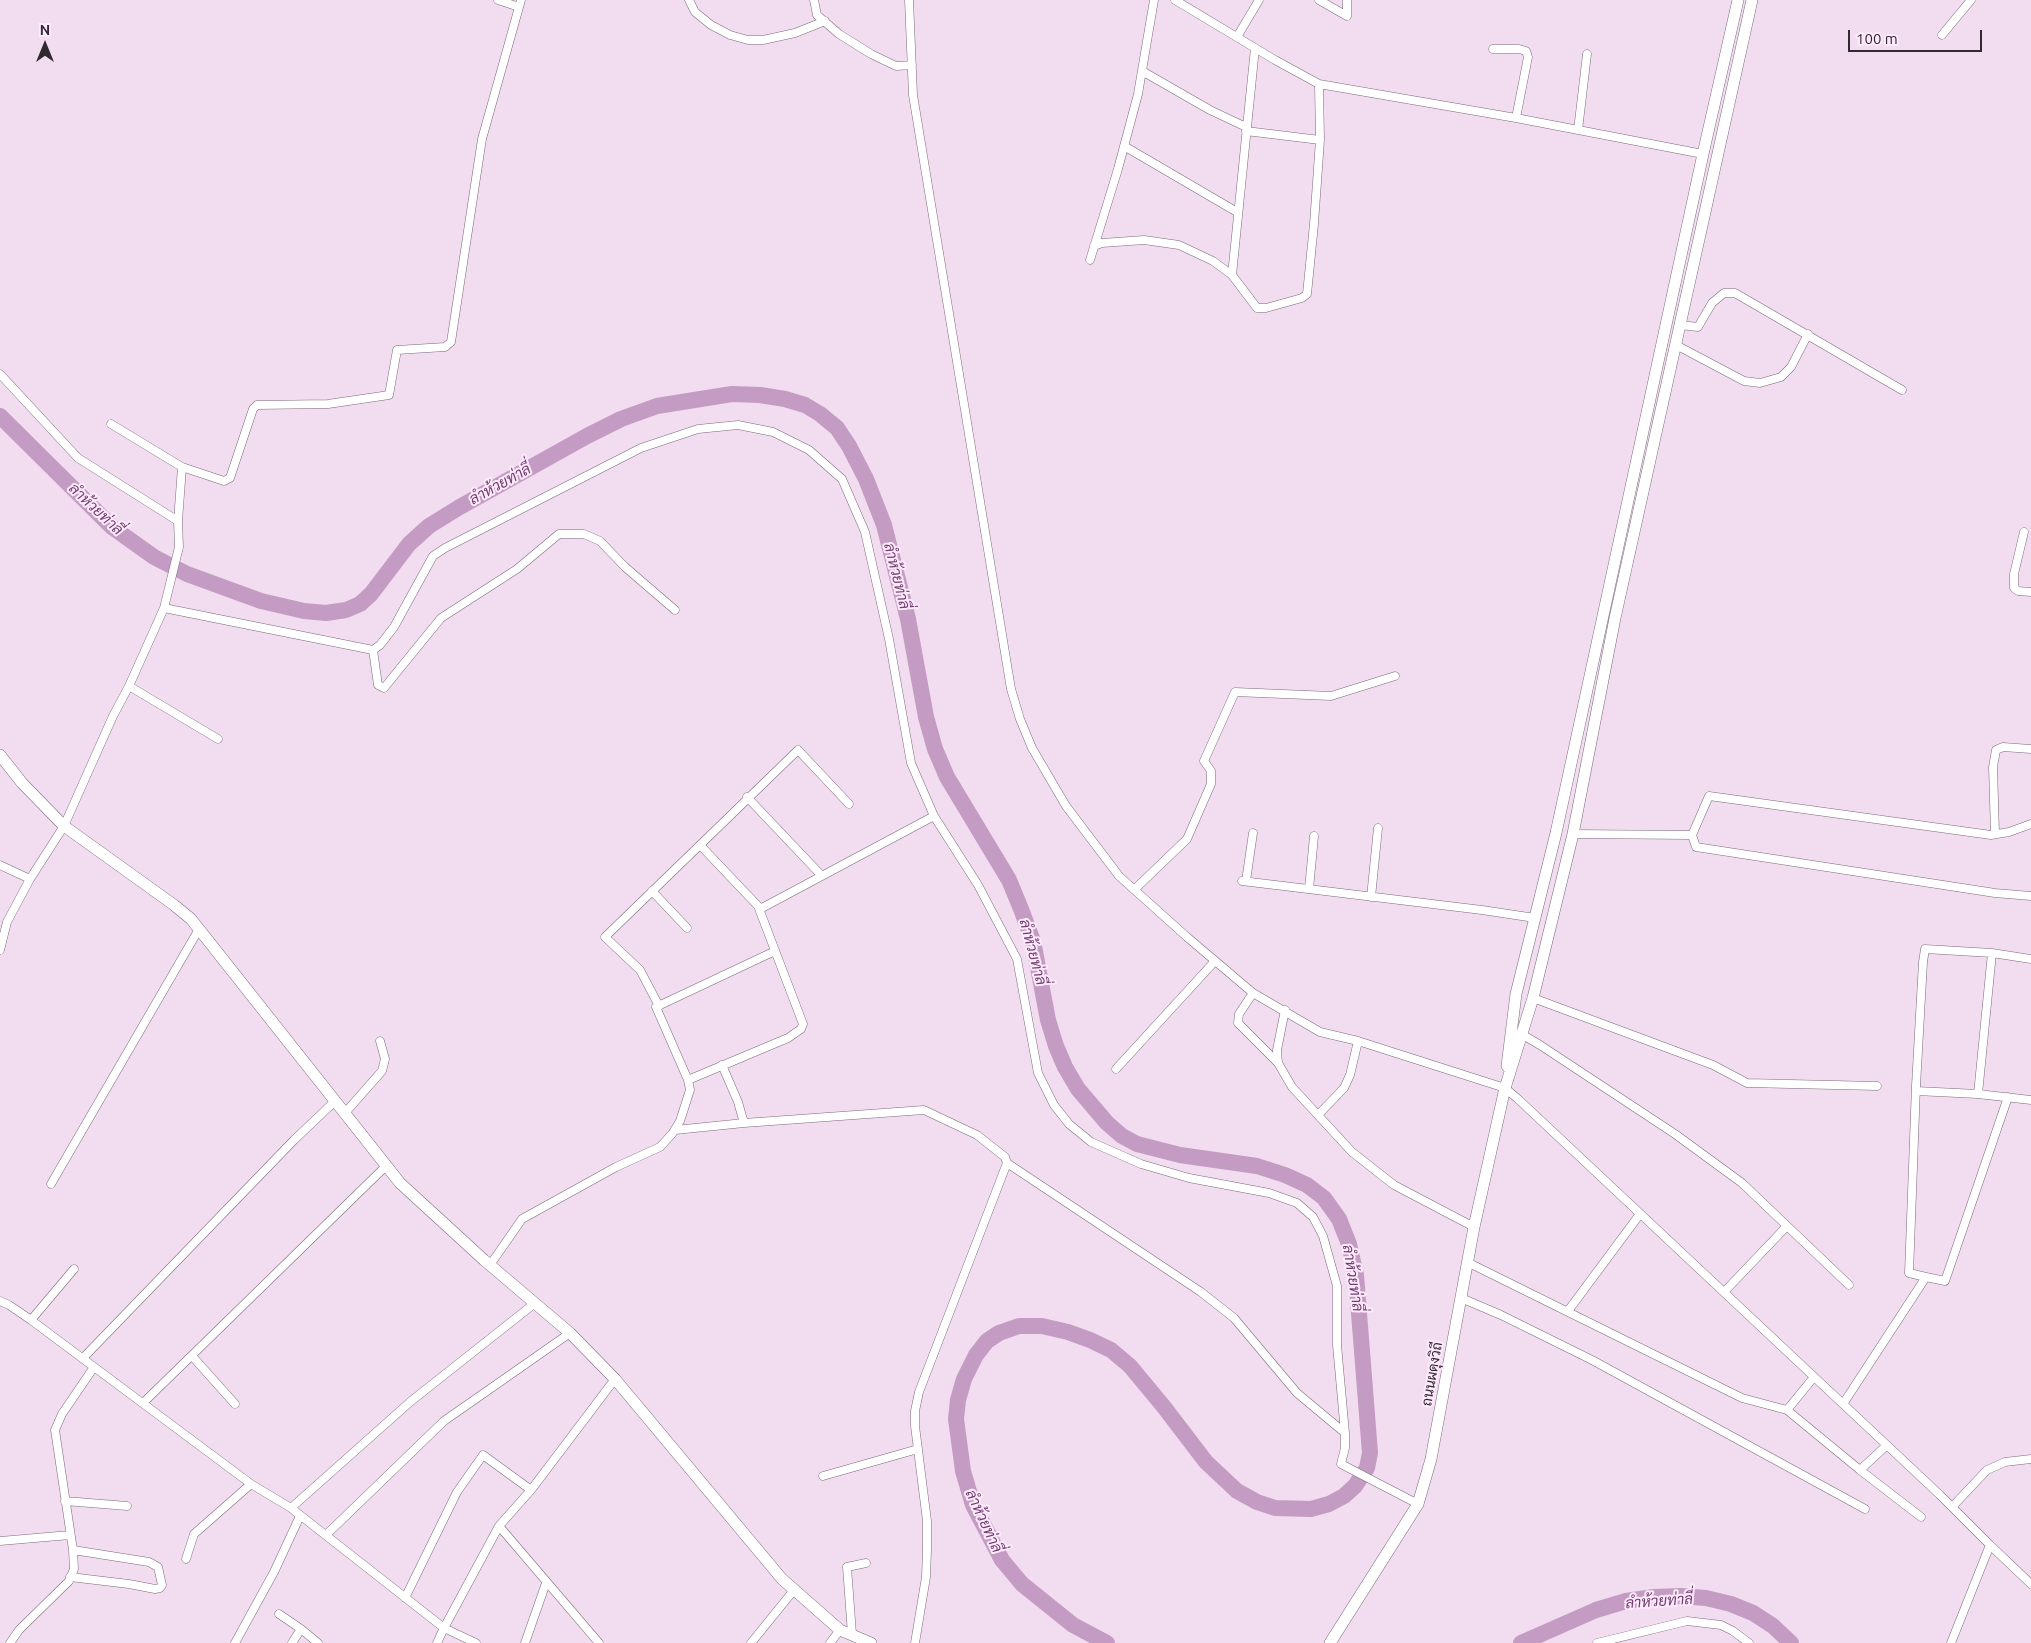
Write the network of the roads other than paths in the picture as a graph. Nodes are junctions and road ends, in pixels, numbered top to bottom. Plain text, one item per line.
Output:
1 (498, 0) edge
2 (689, 0) edge
3 (814, 0) edge
4 (909, 0) edge
5 (1154, 0) edge
6 (1175, 0) edge
7 (1259, 0) edge
8 (1318, 0) edge
9 (1347, 0) edge
10 (1738, 0) edge
11 (1752, 0) edge
12 (1970, 0) edge
13 (520, 4) edge
14 (825, 21) junction
15 (1942, 35) dead end
16 (1237, 38) junction
17 (1255, 48) junction
18 (1493, 49) dead end
19 (1587, 54) dead end
20 (912, 66) junction
21 (1142, 71) junction
22 (1319, 84) junction
23 (1516, 118) junction
24 (1246, 129) junction
25 (1578, 130) junction
26 (1320, 140) junction
27 (1124, 146) junction
28 (1703, 154) junction
29 (1237, 212) junction
30 (1094, 246) junction
31 (1090, 260) dead end
32 (1232, 275) junction
33 (1680, 325) junction
34 (1808, 334) junction
35 (1676, 345) junction
36 (0, 374) edge
37 (1902, 390) dead end
38 (112, 424) dead end
39 (182, 467) junction
40 (178, 521) junction
41 (2024, 532) dead end
42 (2031, 592) edge
43 (166, 604) junction
44 (674, 610) dead end
45 (373, 650) junction
46 (1395, 676) dead end
47 (130, 686) junction
48 (218, 739) dead end
49 (2031, 749) edge
50 (0, 755) edge
51 (747, 797) junction
52 (849, 804) dead end
53 (934, 816) junction
54 (2031, 824) edge
55 (64, 826) junction
56 (1378, 828) dead end
57 (1253, 833) dead end
58 (1572, 834) junction
59 (1994, 834) junction
60 (1692, 835) junction
61 (1314, 836) dead end
62 (700, 845) junction
63 (0, 865) edge
64 (821, 875) junction
65 (30, 879) junction
66 (1135, 889) junction
67 (1309, 889) junction
68 (652, 891) junction
69 (2031, 896) edge
70 (1371, 897) junction
71 (760, 909) junction
72 (1535, 918) junction
73 (3, 920) edge
74 (687, 928) dead end
75 (199, 929) junction
76 (0, 950) edge
77 (775, 951) junction
78 (1992, 953) junction
79 (2031, 959) edge
80 (1215, 961) junction
81 (1253, 993) junction
82 (1533, 998) junction
83 (659, 1006) junction
84 (1285, 1010) junction
85 (1523, 1035) junction
86 (380, 1041) dead end
87 (1358, 1042) junction
88 (1278, 1063) junction
89 (722, 1065) junction
90 (1116, 1069) dead end
91 (688, 1080) junction
92 (1877, 1086) dead end
93 (1505, 1088) junction
94 (1916, 1091) junction
95 (1978, 1094) junction
96 (2008, 1097) junction
97 (2031, 1100) edge
98 (334, 1102) junction
99 (344, 1114) junction
100 (1318, 1115) junction
101 (744, 1123) junction
102 (675, 1130) junction
103 (1006, 1163) junction
104 (386, 1166) junction
105 (50, 1184) dead end
106 (1640, 1214) junction
107 (1787, 1226) junction
108 (1474, 1227) junction
109 (1467, 1262) junction
110 (490, 1265) junction
111 (74, 1269) dead end
112 (1926, 1277) junction
113 (1849, 1285) dead end
114 (1724, 1292) junction
115 (1461, 1298) junction
116 (0, 1301) edge
117 (535, 1303) junction
118 (1568, 1311) junction
119 (31, 1320) junction
120 (570, 1334) junction
121 (192, 1356) junction
122 (83, 1358) junction
123 (94, 1367) junction
124 (1814, 1377) junction
125 (615, 1378) junction
126 (143, 1403) junction
127 (236, 1404) dead end
128 (1843, 1404) junction
129 (1787, 1410) junction
130 (1344, 1433) junction
131 (1887, 1445) junction
132 (918, 1449) junction
133 (2031, 1459) edge
134 (1860, 1470) junction
135 (823, 1476) dead end
136 (251, 1484) junction
137 (531, 1490) junction
138 (65, 1502) junction
139 (1418, 1504) junction
140 (127, 1506) dead end
141 (1952, 1507) junction
142 (291, 1508) junction
143 (1865, 1509) dead end
144 (300, 1516) junction
145 (1921, 1517) dead end
146 (499, 1526) junction
147 (70, 1535) junction
148 (326, 1535) junction
149 (0, 1541) edge
150 (1990, 1545) junction
151 (73, 1550) junction
152 (186, 1558) dead end
153 (866, 1563) dead end
154 (70, 1577) junction
155 (546, 1583) junction
156 (2031, 1584) edge
157 (794, 1590) junction
158 (405, 1598) junction
159 (279, 1614) dead end
160 (444, 1628) junction
161 (301, 1629) junction
162 (840, 1630) junction
163 (852, 1634) junction
164 (10, 1643) edge
165 (235, 1643) edge
166 (292, 1643) edge
167 (318, 1643) edge
168 (437, 1643) edge
169 (476, 1643) edge
170 (525, 1643) edge
171 (600, 1643) edge
172 (751, 1643) edge
173 (830, 1643) edge
174 (871, 1643) edge
175 (915, 1643) edge
176 (1330, 1643) edge
177 (1597, 1643) edge
178 (1749, 1643) edge
179 (1951, 1643) edge

1 - 13 street
2 - 14 street
3 - 14 street
4 - 20 street
5 - 21 street
6 - 16 street
7 - 16 street
8 - 9 street
10 - 28 main road
11 - 33 main road
12 - 15 street
13 - 39 street
14 - 20 street
16 - 17 street
17 - 22 street
17 - 24 street
18 - 23 street
19 - 25 street
20 - 66 street
21 - 24 street
21 - 27 street
22 - 23 street
22 - 26 street
23 - 25 street
24 - 26 street
24 - 29 street
25 - 28 street
26 - 32 street
27 - 29 street
27 - 30 street
28 - 72 main road
29 - 32 street
30 - 31 street
30 - 32 street
33 - 34 street
33 - 35 main road
34 - 35 street
34 - 37 street
35 - 58 main road
36 - 40 street
38 - 39 street
39 - 40 street
40 - 43 street
41 - 42 street
43 - 45 street
43 - 47 street
44 - 45 street
45 - 53 street
46 - 66 street
47 - 48 street
47 - 55 street
49 - 59 street
50 - 55 main road
51 - 52 street
51 - 62 street
51 - 64 street
53 - 64 street
53 - 130 street
54 - 59 street
55 - 65 street
55 - 75 main road
56 - 70 street
57 - 67 street
58 - 60 street
58 - 82 main road
59 - 60 street
60 - 69 street
61 - 67 street
62 - 68 street
62 - 71 street
63 - 65 street
64 - 71 street
65 - 73 street
66 - 80 street
67 - 70 street
68 - 74 street
68 - 83 street
70 - 72 street
71 - 77 street
72 - 93 main road
73 - 76 street
75 - 98 main road
75 - 105 street
77 - 83 street
77 - 89 street
78 - 79 street
78 - 94 street
78 - 95 street
80 - 81 street
80 - 90 street
81 - 84 street
81 - 88 street
82 - 85 main road
82 - 92 street
83 - 91 street
84 - 87 street
84 - 88 street
85 - 93 main road
85 - 107 street
86 - 99 street
87 - 93 street
87 - 100 street
88 - 100 street
89 - 91 street
89 - 101 street
91 - 102 street
93 - 106 street
93 - 108 main road, ถนนผดุงวิถี
94 - 95 street
94 - 112 street
95 - 96 street
96 - 97 street
96 - 112 street
98 - 99 main road
98 - 122 street
99 - 104 main road
100 - 108 street
101 - 102 street
101 - 103 street
102 - 110 street
103 - 130 street
103 - 132 street
104 - 110 main road
104 - 121 street
106 - 114 street
106 - 118 street
107 - 113 street
107 - 114 street
108 - 109 main road, ถนนผดุงวิถี
109 - 115 main road, ถนนผดุงวิถี
109 - 118 street
110 - 117 main road
111 - 119 street
112 - 128 street
114 - 124 street
115 - 139 main road, ถนนผดุงวิถี
115 - 143 street
116 - 119 street
117 - 120 main road
117 - 142 street
118 - 129 street
119 - 122 street
120 - 125 main road
120 - 148 street
121 - 126 street
121 - 127 street
122 - 123 street
123 - 126 street
123 - 138 street
124 - 128 street
124 - 129 street
125 - 137 street
125 - 157 main road
126 - 136 street
128 - 131 street
129 - 134 street
130 - 139 street
131 - 134 street
131 - 141 street
132 - 135 street
132 - 175 street
133 - 141 street
134 - 145 street
136 - 142 street
136 - 152 street
137 - 146 street
137 - 158 street
138 - 140 street
138 - 147 street
139 - 176 main road, ถนนผดุงวิถี
141 - 150 street
142 - 144 street
144 - 148 street
144 - 165 street
146 - 155 street
146 - 160 street
147 - 149 street
147 - 151 street
148 - 158 street
150 - 156 street
150 - 179 street
151 - 154 street
151 - 154 street
153 - 163 street
154 - 164 street
155 - 170 street
155 - 171 street
157 - 162 main road
157 - 172 street
158 - 160 street
159 - 161 street
160 - 168 street
160 - 169 street
161 - 166 street
161 - 167 street
162 - 163 main road
162 - 173 street
163 - 174 main road
177 - 178 street

